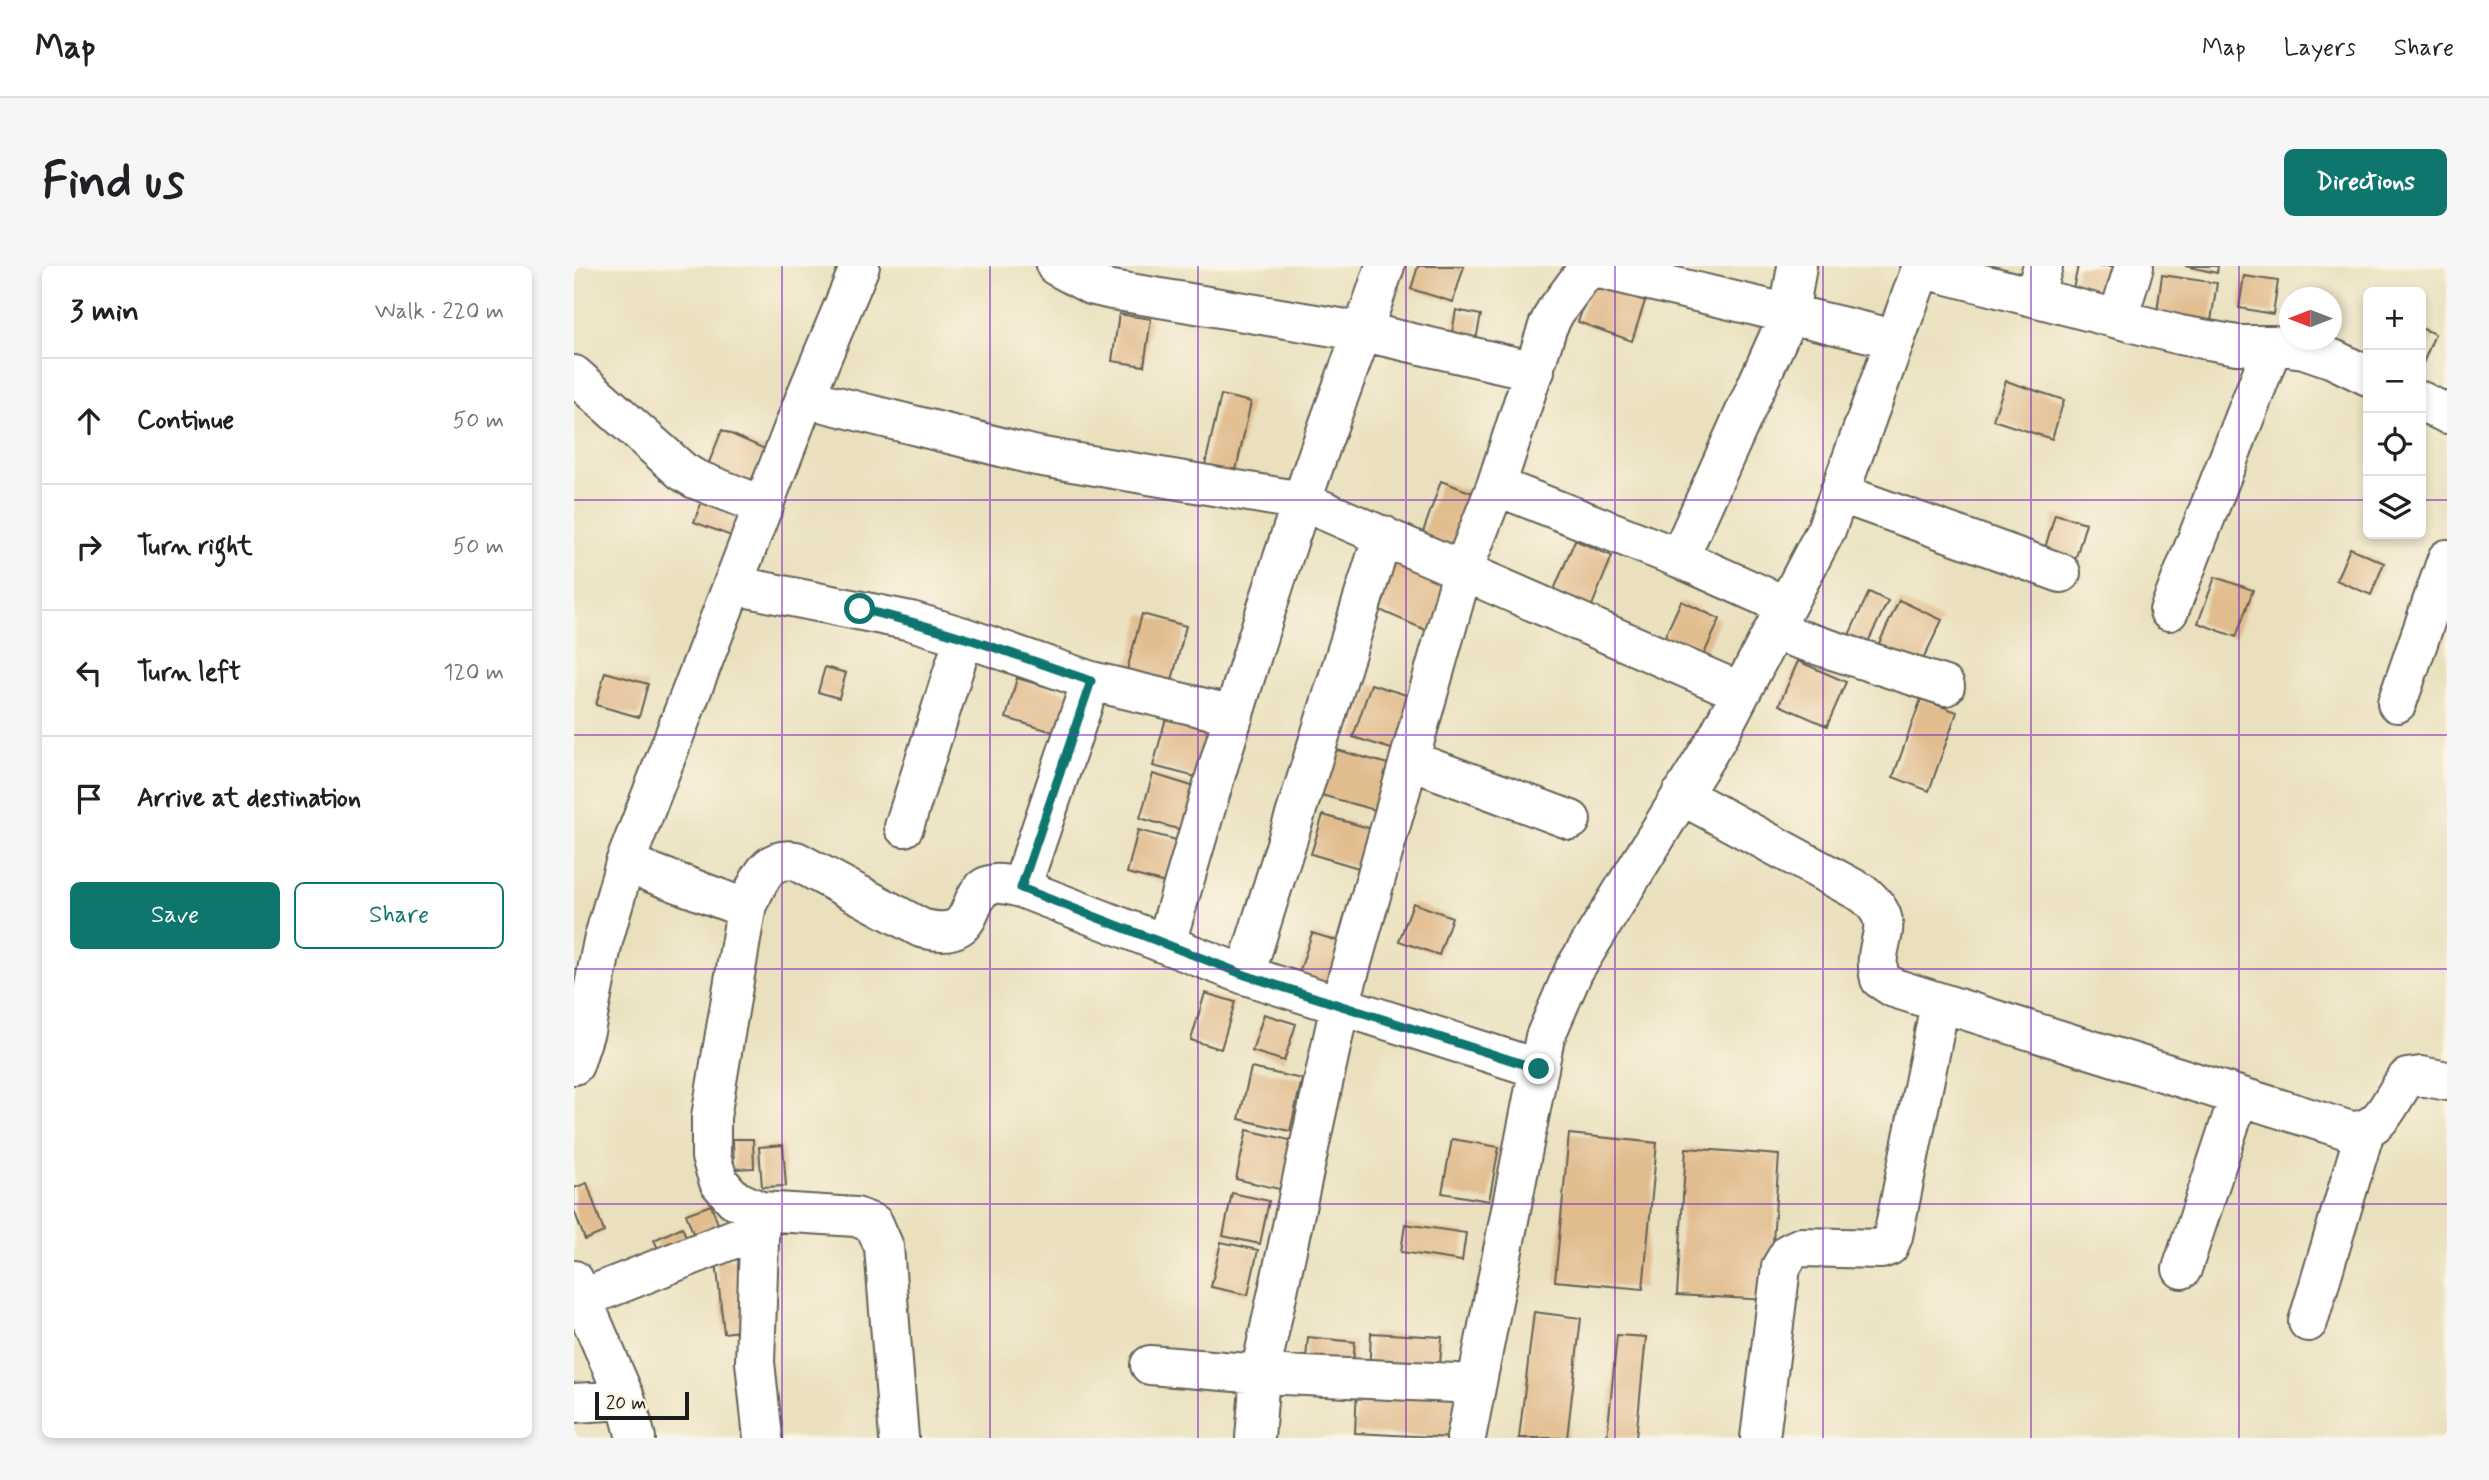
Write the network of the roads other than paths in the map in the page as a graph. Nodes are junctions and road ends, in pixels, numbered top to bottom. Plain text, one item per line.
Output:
1 (860, 266) edge
2 (1056, 266) edge
3 (1385, 266) edge
4 (1588, 266) edge
5 (1797, 266) edge
6 (2134, 266) edge
7 (1922, 267) edge
8 (2038, 282) edge
9 (1789, 314) junction
10 (2118, 319) junction
11 (1364, 331) junction
12 (1895, 339) junction
13 (2273, 345) junction
14 (1535, 371) junction
15 (2363, 374) edge
16 (574, 375) edge
17 (805, 398) junction
18 (2426, 404) edge
19 (2447, 414) edge
20 (1496, 486) junction
21 (1839, 493) junction
22 (1302, 501) junction
23 (764, 506) junction
24 (1382, 535) junction
25 (1679, 558) junction
26 (2447, 559) edge
27 (1463, 570) junction
28 (2061, 573) dead end
29 (733, 585) junction
30 (2169, 611) dead end
31 (1780, 618) junction
32 (964, 637) junction
33 (1091, 681) junction
34 (1945, 686) dead end
35 (1741, 692) junction
36 (2397, 703) dead end
37 (1234, 715) junction
38 (1409, 760) junction
39 (1681, 795) junction
40 (1571, 821) dead end
41 (904, 827) dead end
42 (625, 863) junction
43 (1021, 888) junction
44 (747, 904) junction
45 (1167, 943) junction
46 (1245, 975) junction
47 (1940, 1004) junction
48 (1340, 1005) junction
49 (574, 1065) edge
50 (1539, 1069) junction
51 (2447, 1081) edge
52 (2239, 1096) junction
53 (2365, 1130) junction
54 (760, 1220) junction
55 (2182, 1269) dead end
56 (578, 1289) edge
57 (2308, 1322) dead end
58 (1150, 1365) dead end
59 (1260, 1374) junction
60 (1476, 1384) junction
61 (626, 1400) junction
62 (574, 1403) edge
63 (636, 1438) edge
64 (763, 1438) edge
65 (900, 1438) edge
66 (1255, 1438) edge
67 (1466, 1438) edge
68 (1760, 1438) edge

1 - 17 street
2 - 11 street
3 - 11 street
4 - 9 street
4 - 14 street
5 - 9 street
6 - 10 street
7 - 8 street
7 - 12 street
8 - 10 street
9 - 12 street
9 - 25 street
10 - 13 street
11 - 14 street
11 - 22 street
12 - 21 street
13 - 15 street
13 - 30 street
14 - 20 street
16 - 23 street
17 - 22 street
17 - 23 street
18 - 19 street
20 - 25 street
20 - 27 street
21 - 28 street
21 - 31 street
22 - 24 street
22 - 37 street
23 - 29 street
24 - 27 street
24 - 46 street
25 - 31 street
26 - 36 street
27 - 35 street
27 - 38 street
29 - 32 street
29 - 42 street
31 - 34 street
31 - 35 street
32 - 33 street
32 - 41 street
33 - 37 street
33 - 43 street
35 - 39 street
37 - 45 street
38 - 40 street
38 - 48 street
39 - 47 street
39 - 50 street
42 - 44 street
42 - 49 street
43 - 44 street
43 - 45 street
44 - 54 street
45 - 46 street
46 - 48 street
47 - 52 street
47 - 68 street
48 - 50 street
48 - 59 street
50 - 60 street
51 - 53 street
52 - 53 street
52 - 55 street
53 - 57 street
54 - 56 street
54 - 64 street
54 - 65 street
56 - 61 street
58 - 59 street
59 - 60 street
59 - 66 street
60 - 67 street
61 - 62 street
61 - 63 street

